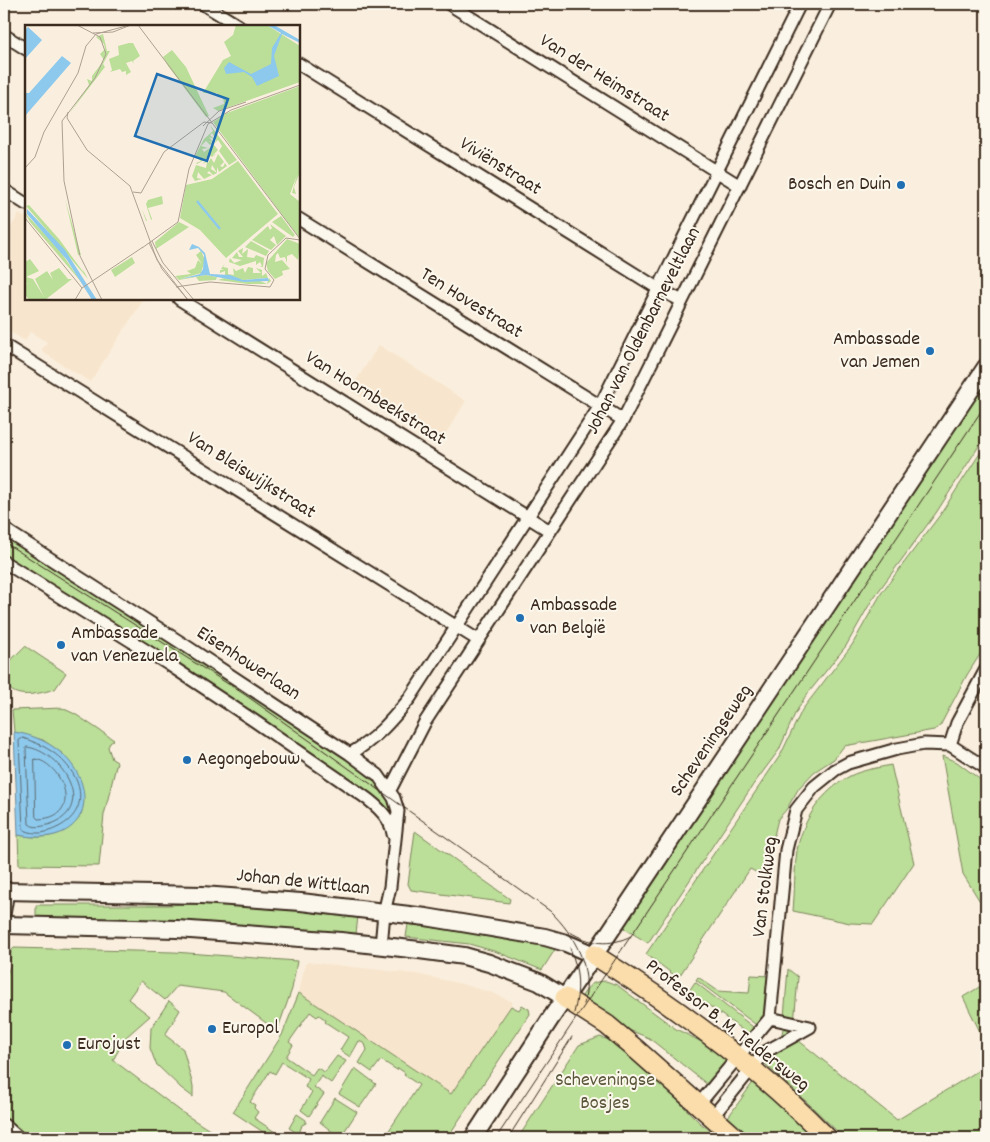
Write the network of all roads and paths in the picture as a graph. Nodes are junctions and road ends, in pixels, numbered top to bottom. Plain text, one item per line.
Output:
1 (203, 4) edge
2 (449, 4) edge
3 (800, 4) edge
4 (830, 4) edge
5 (237, 25) edge
6 (4, 35) edge
7 (25, 48) edge
8 (300, 65) edge
9 (718, 171) junction
10 (740, 186) junction
11 (4, 190) edge
12 (25, 203) edge
13 (300, 220) edge
14 (659, 289) junction
15 (181, 300) edge
16 (682, 301) junction
17 (4, 345) edge
18 (986, 367) edge
19 (600, 406) junction
20 (623, 420) junction
21 (529, 517) junction
22 (4, 529) edge
23 (550, 531) junction
24 (4, 562) edge
25 (456, 626) junction
26 (478, 640) junction
27 (986, 669) edge
28 (950, 745) junction
29 (350, 754) junction
30 (986, 768) edge
31 (390, 790) junction
32 (394, 848) junction
33 (6, 891) edge
34 (384, 913) junction
35 (4, 915) edge
36 (4, 925) edge
37 (381, 946) junction
38 (594, 955) junction
39 (565, 998) junction
40 (770, 1018) junction
41 (744, 1064) junction
42 (706, 1110) junction
43 (4, 1125) edge
44 (19, 1138) edge
45 (472, 1138) edge
46 (736, 1138) edge
47 (827, 1138) edge

1 - 5 street
2 - 9 street, Van der Heimstraat
3 - 9 street, Johan van Oldenbarneveltlaan
4 - 10 street, Johan van Oldenbarneveltlaan
6 - 7 street
8 - 14 street, Viviënstraat
9 - 10 street, Van der Heimstraat
9 - 14 street, Johan van Oldenbarneveltlaan
10 - 16 street, Johan van Oldenbarneveltlaan
11 - 12 street
13 - 19 street, Ten Hovestraat
14 - 16 street, Viviënstraat
14 - 19 street, Johan van Oldenbarneveltlaan
15 - 21 street, Van Hoornbeekstraat
16 - 20 street, Johan van Oldenbarneveltlaan
17 - 25 street, Van Bleiswijkstraat
18 - 38 main road, Scheveningseweg
19 - 20 street, Ten Hovestraat
19 - 21 street, Johan van Oldenbarneveltlaan
20 - 23 street, Johan van Oldenbarneveltlaan
21 - 23 street, Van Hoornbeekstraat
21 - 25 street, Johan van Oldenbarneveltlaan
22 - 29 street, Eisenhowerlaan
23 - 26 street, Johan van Oldenbarneveltlaan
24 - 32 street, Eisenhowerlaan
25 - 26 street, Van Bleiswijkstraat
25 - 29 street, Johan van Oldenbarneveltlaan
26 - 31 street, Johan van Oldenbarneveltlaan
27 - 28 street
28 - 30 street
28 - 40 street, Van Stolkweg
29 - 31 street, Eisenhowerlaan
31 - 32 street, Eisenhowerlaan
32 - 34 street, Eisenhowerlaan
33 - 34 main road, Johan de Wittlaan
33 - 35 street
34 - 37 street, Eisenhowerlaan
34 - 38 main road, Johan de Wittlaan
36 - 37 main road
37 - 39 main road
38 - 39 main road, Scheveningseweg
38 - 41 main road, Professor B. M. Teldersweg
39 - 42 main road
39 - 45 main road, Scheveningseweg
40 - 41 street
40 - 41 street
41 - 42 street
41 - 42 street
41 - 47 main road, Professor B. M. Teldersweg
42 - 46 main road
43 - 44 street

